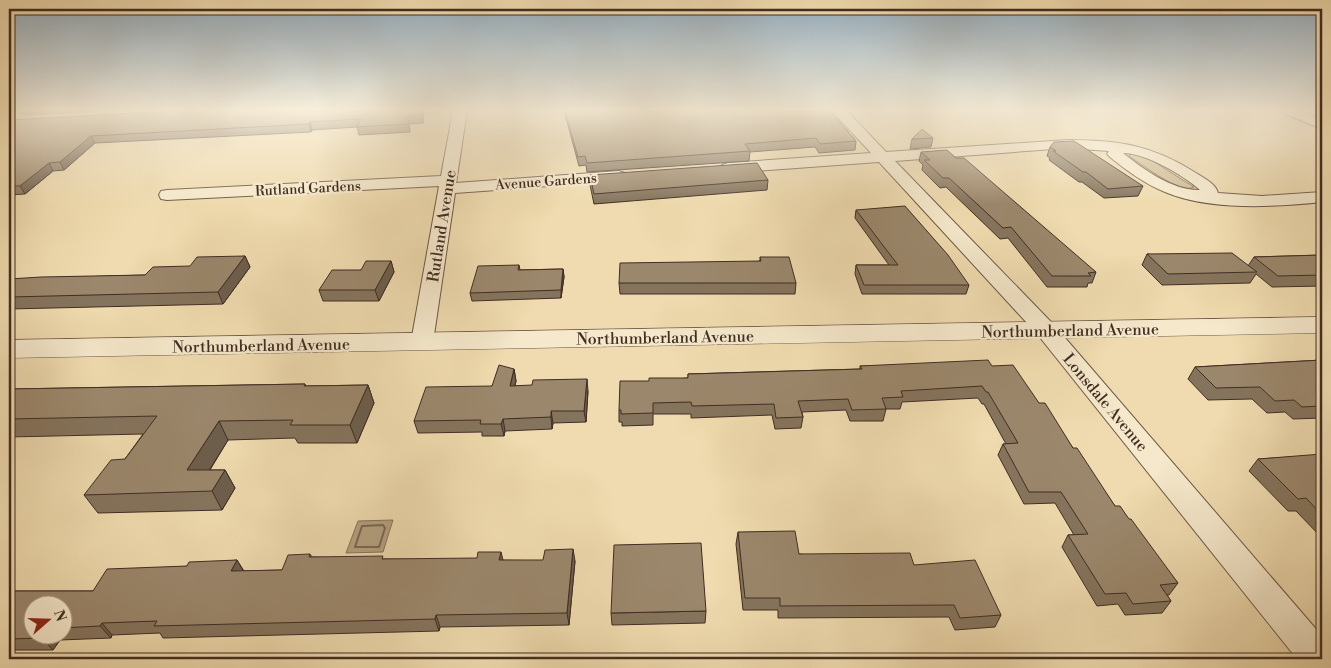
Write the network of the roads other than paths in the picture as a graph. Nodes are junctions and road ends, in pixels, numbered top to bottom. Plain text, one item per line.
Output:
1 (455, 142) edge
2 (868, 142) edge
3 (882, 157) junction
4 (714, 169) edge
5 (636, 175) edge
6 (448, 185) junction
7 (167, 195) dead end
8 (1322, 197) edge
9 (1322, 325) edge
10 (1046, 330) junction
11 (422, 342) junction
12 (9, 349) edge
13 (1319, 659) edge

1 - 6 street, Rutland Avenue
2 - 3 street, Lonsdale Avenue
3 - 4 street
3 - 8 street
3 - 10 street, Lonsdale Avenue
5 - 6 street, Avenue Gardens
6 - 7 street, Rutland Gardens
6 - 11 street, Rutland Avenue
9 - 10 street, Northumberland Avenue
10 - 11 street, Northumberland Avenue
10 - 13 street, Lonsdale Avenue
11 - 12 street, Northumberland Avenue

